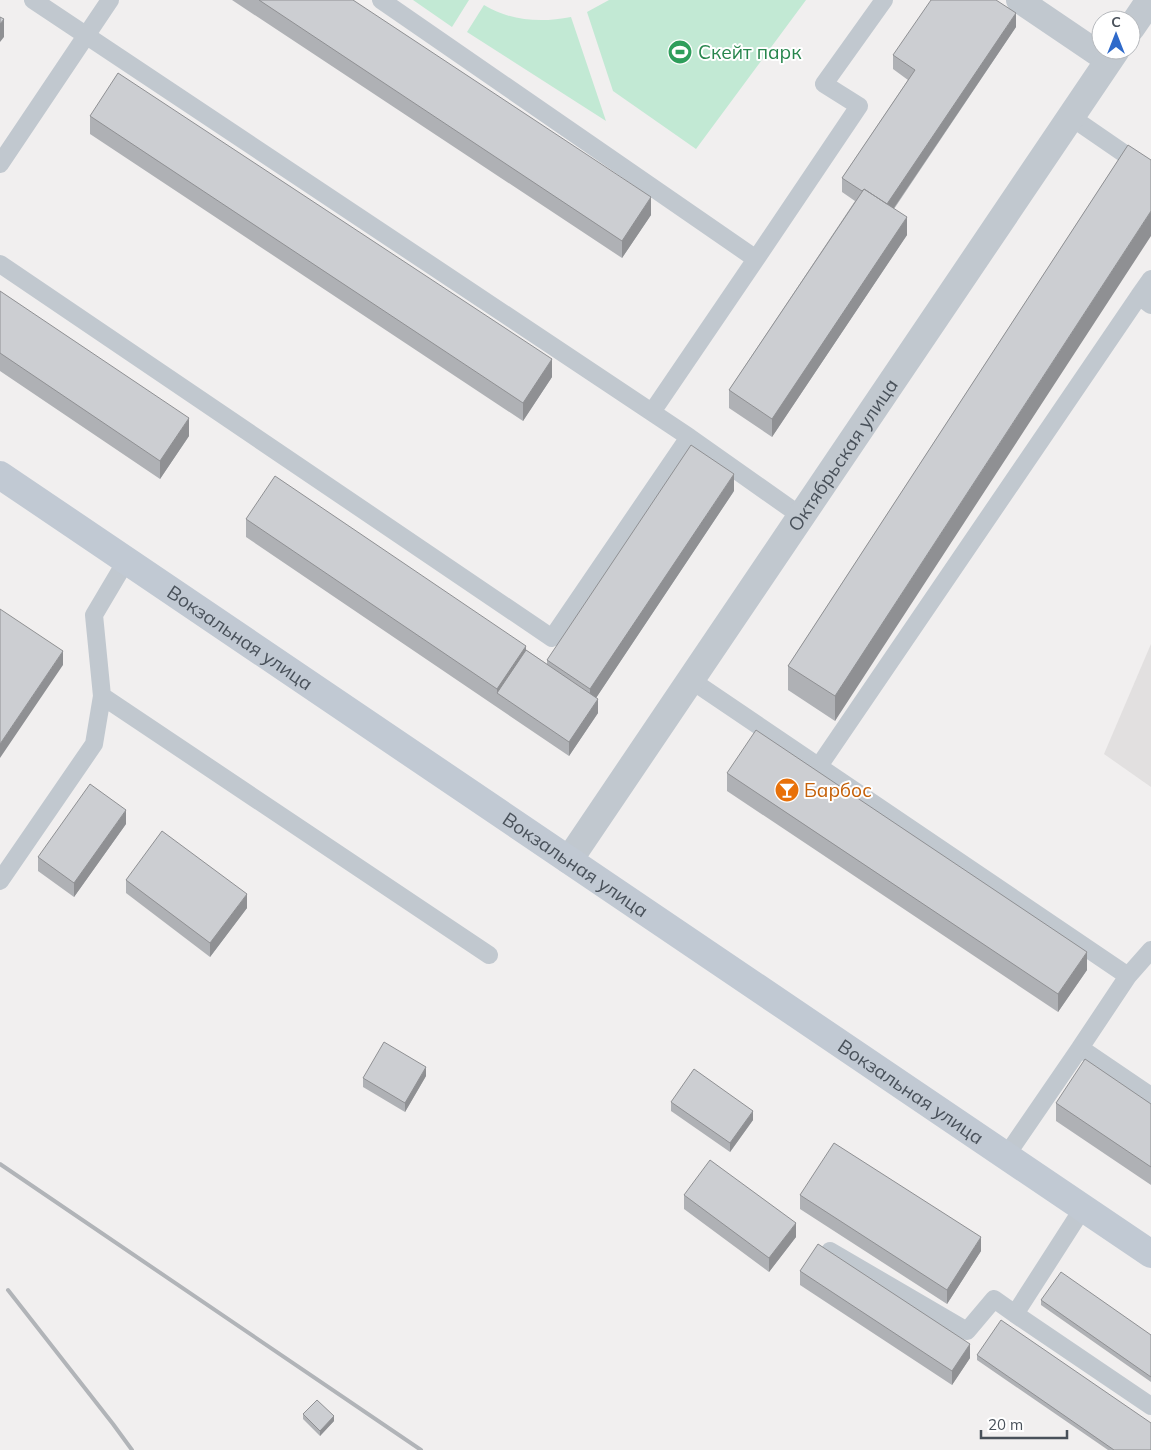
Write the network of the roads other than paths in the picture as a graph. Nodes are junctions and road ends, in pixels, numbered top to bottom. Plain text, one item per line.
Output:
1 (33, 0) edge
2 (110, 0) edge
3 (381, 0) edge
4 (884, 0) edge
5 (1019, 0) edge
6 (1150, 0) edge
7 (1141, 13) edge
8 (86, 36) junction
9 (1091, 42) edge
10 (1110, 60) edge
11 (1071, 117) junction
12 (0, 164) edge
13 (1151, 172) edge
14 (756, 259) junction
15 (0, 264) edge
16 (1151, 279) edge
17 (1145, 301) edge
18 (652, 412) junction
19 (689, 437) junction
20 (0, 475) edge
21 (801, 516) junction
22 (126, 561) junction
23 (691, 680) junction
24 (102, 696) junction
25 (819, 766) junction
26 (569, 860) junction
27 (0, 881) edge
28 (1151, 950) edge
29 (489, 955) dead end
30 (1128, 976) junction
31 (1080, 1048) junction
32 (1151, 1096) edge
33 (1006, 1156) junction
34 (1083, 1208) junction
35 (830, 1251) edge
36 (1151, 1254) edge
37 (1015, 1314) junction
38 (1151, 1406) edge

1 - 8 lane
2 - 8 lane
3 - 14 lane
4 - 14 lane
5 - 9 street
6 - 7 street
8 - 12 lane
8 - 18 lane
10 - 11 street, Октябрьская улица
11 - 13 lane
11 - 21 street, Октябрьская улица
14 - 18 lane
15 - 19 lane
16 - 17 lane
17 - 25 lane
18 - 19 lane
19 - 21 lane
20 - 22 main road, Вокзальная улица
21 - 23 street, Октябрьская улица
22 - 24 lane
22 - 26 main road, Вокзальная улица
23 - 25 lane
23 - 26 street, Октябрьская улица
24 - 27 lane
24 - 29 lane
25 - 30 lane
26 - 33 main road, Вокзальная улица
28 - 30 lane
30 - 31 lane
31 - 32 lane
31 - 33 lane
33 - 34 main road, Вокзальная улица
34 - 36 main road, Вокзальная улица
34 - 37 lane
35 - 37 lane
37 - 38 lane

